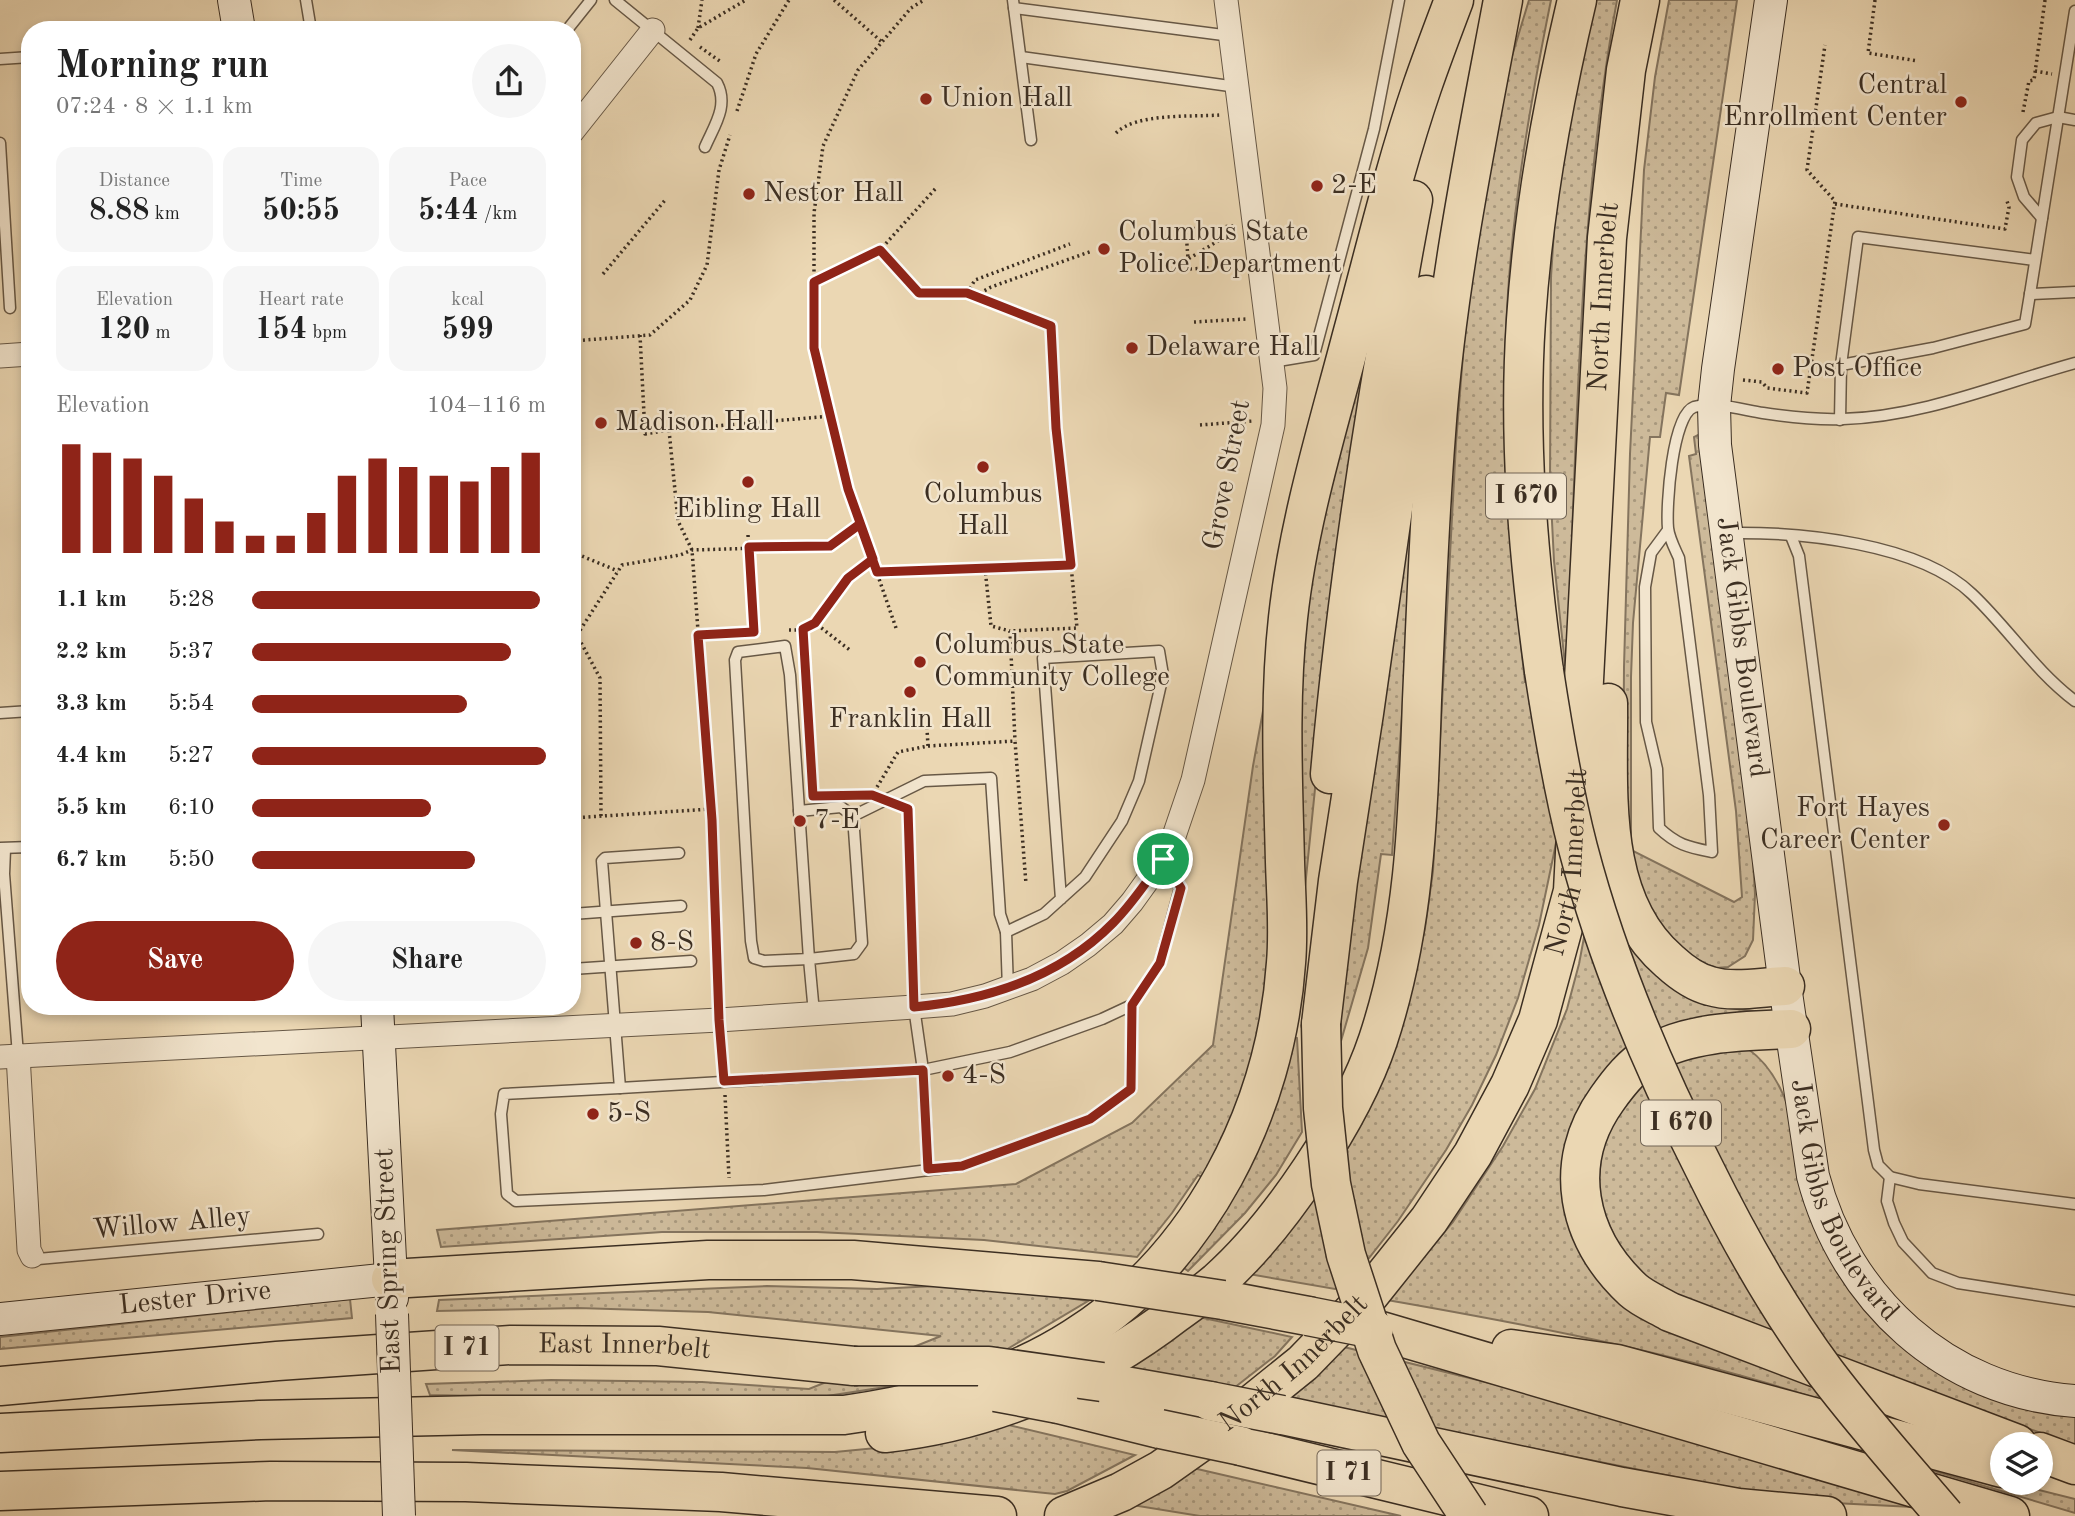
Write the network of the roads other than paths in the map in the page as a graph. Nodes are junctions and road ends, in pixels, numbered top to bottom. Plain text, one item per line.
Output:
1 (234, 0) edge
2 (306, 0) edge
3 (591, 0) edge
4 (615, 0) edge
5 (1226, 0) edge
6 (1399, 0) edge
7 (1455, 0) edge
8 (1502, 0) edge
9 (1577, 0) edge
10 (1640, 0) edge
11 (1771, 0) edge
12 (1014, 4) edge
13 (2075, 11) edge
14 (238, 21) edge
15 (310, 21) edge
16 (574, 21) edge
17 (2074, 26) edge
18 (653, 30) junction
19 (1231, 36) junction
20 (1021, 57) junction
21 (21, 58) edge
22 (0, 59) edge
23 (1237, 87) junction
24 (2058, 117) junction
25 (2075, 120) edge
26 (581, 121) edge
27 (1031, 140) dead end
28 (0, 143) edge
29 (705, 147) dead end
30 (2042, 218) junction
31 (2035, 260) junction
32 (2075, 292) edge
33 (2030, 293) junction
34 (10, 308) dead end
35 (21, 355) edge
36 (0, 356) edge
37 (1272, 362) junction
38 (2075, 363) edge
39 (1841, 365) junction
40 (1714, 406) junction
41 (1840, 419) junction
42 (1593, 481) junction
43 (1668, 530) junction
44 (1727, 533) junction
45 (1791, 536) junction
46 (2075, 701) edge
47 (21, 712) edge
48 (0, 713) edge
49 (799, 811) junction
50 (853, 816) junction
51 (21, 847) edge
52 (3, 848) edge
53 (679, 853) dead end
54 (1163, 859) junction
55 (1061, 899) junction
56 (681, 906) dead end
57 (606, 911) junction
58 (581, 913) edge
59 (1006, 932) junction
60 (809, 959) junction
61 (691, 961) dead end
62 (610, 966) junction
63 (581, 968) edge
64 (6, 981) edge
65 (1785, 986) junction
66 (1008, 989) junction
67 (1132, 1005) junction
68 (914, 1007) junction
69 (814, 1013) junction
70 (378, 1015) edge
71 (1321, 1024) junction
72 (616, 1026) junction
73 (1791, 1028) junction
74 (379, 1039) junction
75 (9, 1056) edge
76 (923, 1070) junction
77 (620, 1088) junction
78 (928, 1169) junction
79 (1890, 1177) junction
80 (2075, 1204) edge
81 (318, 1234) dead end
82 (32, 1256) joint
83 (391, 1297) junction
84 (2075, 1301) edge
85 (0, 1320) edge
86 (1374, 1329) junction
87 (855, 1366) junction
88 (0, 1386) edge
89 (2075, 1401) edge
90 (1043, 1402) junction
91 (482, 1415) junction
92 (0, 1433) edge
93 (1990, 1434) edge
94 (2053, 1457) edge
95 (1990, 1465) edge
96 (2075, 1465) edge
97 (2053, 1481) edge
98 (2075, 1487) edge
99 (0, 1491) edge
100 (1463, 1508) edge
101 (989, 1515) edge
102 (399, 1516) edge
103 (1064, 1516) edge
104 (1529, 1516) edge
105 (1827, 1516) edge
106 (1945, 1516) edge
107 (2010, 1516) edge

1 - 14 street
2 - 15 lane
3 - 16 lane
4 - 18 lane
5 - 19 street, Grove Street
6 - 37 lane
7 - 71 highway
7 - 91 highway
8 - 71 highway
8 - 90 highway
9 - 106 highway, I 670, bridge
10 - 42 highway, North Innerbelt
11 - 40 street, Jack Gibbs Boulevard
12 - 19 lane
12 - 20 lane
13 - 17 lane
17 - 24 lane
18 - 26 street
18 - 29 lane
19 - 23 street, Grove Street
20 - 23 lane
20 - 27 lane
21 - 22 lane
23 - 37 street, Grove Street
24 - 25 lane
24 - 30 lane
24 - 30 lane
28 - 34 lane
30 - 31 lane
31 - 33 lane
31 - 39 lane
32 - 33 lane
33 - 39 lane
35 - 36 street
37 - 54 street, Grove Street
38 - 41 lane
39 - 41 lane
40 - 41 lane
40 - 43 lane
40 - 44 street, Jack Gibbs Boulevard
42 - 65 highway
42 - 103 highway, North Innerbelt
43 - 43 lane
44 - 45 lane
44 - 65 street, Jack Gibbs Boulevard
45 - 46 lane
45 - 79 lane
47 - 48 lane
49 - 50 lane
49 - 60 lane
49 - 60 lane
50 - 59 lane
50 - 60 lane
51 - 52 lane
52 - 64 lane
53 - 57 lane
54 - 66 street, Grove Street
54 - 67 lane
55 - 55 lane
55 - 59 lane
56 - 57 lane
57 - 58 lane
57 - 62 lane
59 - 66 lane
60 - 69 lane
61 - 62 lane
62 - 63 lane
62 - 72 lane
64 - 75 lane
65 - 73 street, Jack Gibbs Boulevard
66 - 68 street, Grove Street
67 - 76 lane
67 - 78 lane
68 - 69 street, Grove Street
68 - 76 lane
69 - 72 street, Grove Street
70 - 74 street, East Spring Street
71 - 100 highway, bridge
72 - 74 street, Grove Street
72 - 77 lane
73 - 89 street, Jack Gibbs Boulevard
73 - 93 highway
74 - 75 street, Grove Street
74 - 83 street, East Spring Street
75 - 82 street
76 - 77 lane
76 - 78 lane
77 - 78 lane
79 - 80 lane
79 - 84 lane
81 - 82 lane, Willow Alley
83 - 85 street, Lester Drive
83 - 86 highway, bridge
83 - 102 street, East Spring Street, bridge
86 - 95 highway
86 - 107 highway
87 - 88 highway, East Innerbelt / I 71
87 - 90 highway, East Innerbelt / I 71, bridge
87 - 105 highway, bridge
90 - 91 highway
90 - 100 highway, East Innerbelt / I 71, bridge
91 - 92 highway
94 - 96 highway
97 - 98 highway
99 - 101 highway
100 - 104 highway, I 71

